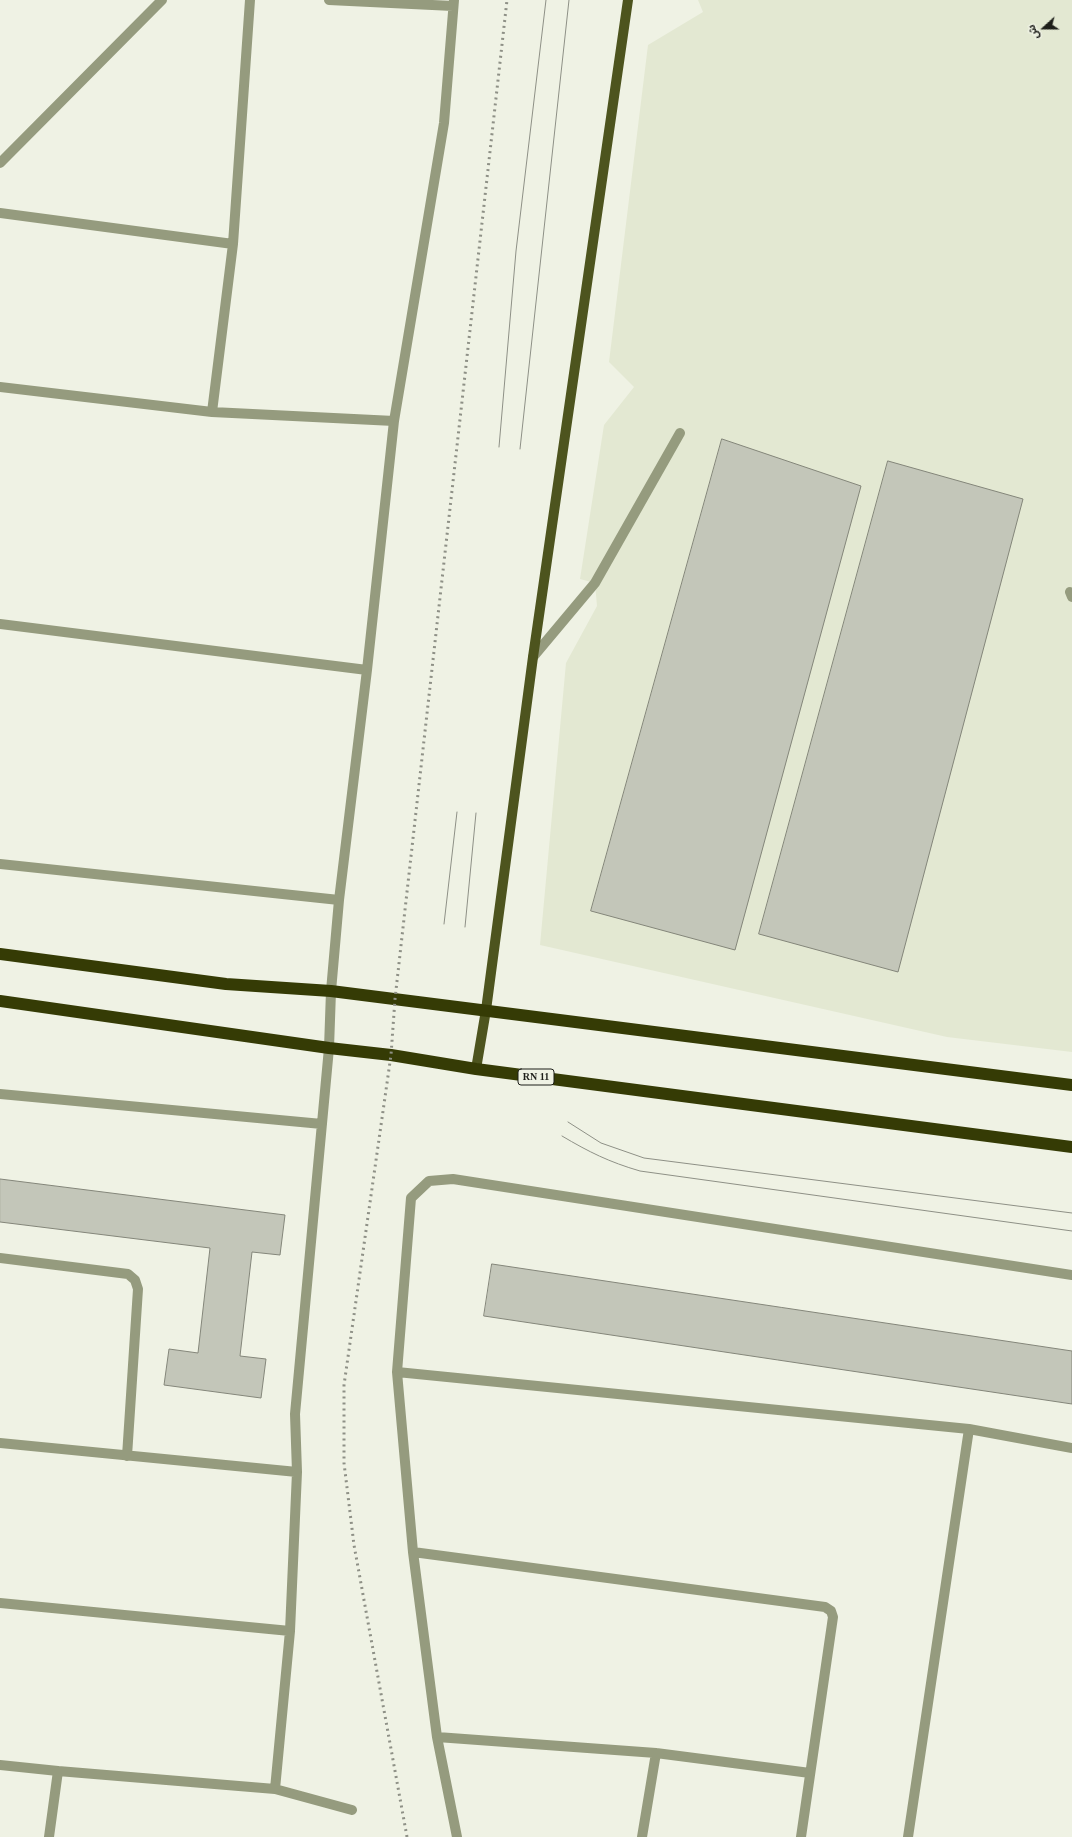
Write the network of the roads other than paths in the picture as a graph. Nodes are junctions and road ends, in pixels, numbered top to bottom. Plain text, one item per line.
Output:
1 (162, 0) edge
2 (250, 0) edge
3 (329, 0) edge
4 (628, 0) edge
5 (454, 3) edge
6 (0, 163) edge
7 (0, 213) edge
8 (233, 244) junction
9 (0, 387) edge
10 (212, 412) junction
11 (394, 421) junction
12 (680, 433) dead end
13 (0, 624) edge
14 (533, 658) junction
15 (367, 670) junction
16 (0, 864) edge
17 (339, 900) junction
18 (0, 954) edge
19 (331, 990) junction
20 (0, 1001) edge
21 (486, 1010) junction
22 (330, 1048) junction
23 (476, 1069) junction
24 (1072, 1085) edge
25 (0, 1094) edge
26 (322, 1124) junction
27 (1072, 1147) edge
28 (0, 1258) edge
29 (1072, 1275) edge
30 (397, 1372) junction
31 (969, 1429) junction
32 (0, 1443) edge
33 (1072, 1448) edge
34 (127, 1456) junction
35 (297, 1472) junction
36 (413, 1552) junction
37 (0, 1603) edge
38 (290, 1631) junction
39 (437, 1737) junction
40 (656, 1753) junction
41 (0, 1765) edge
42 (58, 1771) junction
43 (810, 1772) junction
44 (274, 1789) junction
45 (352, 1810) dead end
46 (49, 1837) edge
47 (457, 1837) edge
48 (642, 1837) edge
49 (801, 1837) edge
50 (908, 1837) edge

1 - 6 street
2 - 8 street
3 - 5 street
4 - 14 main road
5 - 11 street
7 - 8 street
8 - 10 street
9 - 10 street
10 - 11 street
11 - 15 street
12 - 14 street
13 - 15 street
14 - 21 main road
15 - 17 street
16 - 17 street
17 - 19 street
18 - 19 highway
19 - 21 highway
19 - 22 street
20 - 22 highway, RN 11
21 - 23 main road
21 - 24 highway
22 - 23 highway, RN 11
22 - 26 street
23 - 27 highway, RN 11
25 - 26 street
26 - 35 street
28 - 34 street
29 - 30 street
30 - 31 street
30 - 36 street
31 - 33 street
31 - 50 street
32 - 34 street
34 - 35 street
35 - 38 street
36 - 39 street
36 - 43 street
37 - 38 street
38 - 44 street
39 - 40 street
39 - 47 street
40 - 43 street
40 - 48 street
41 - 42 street
42 - 44 street
42 - 46 street
43 - 49 street
44 - 45 street

